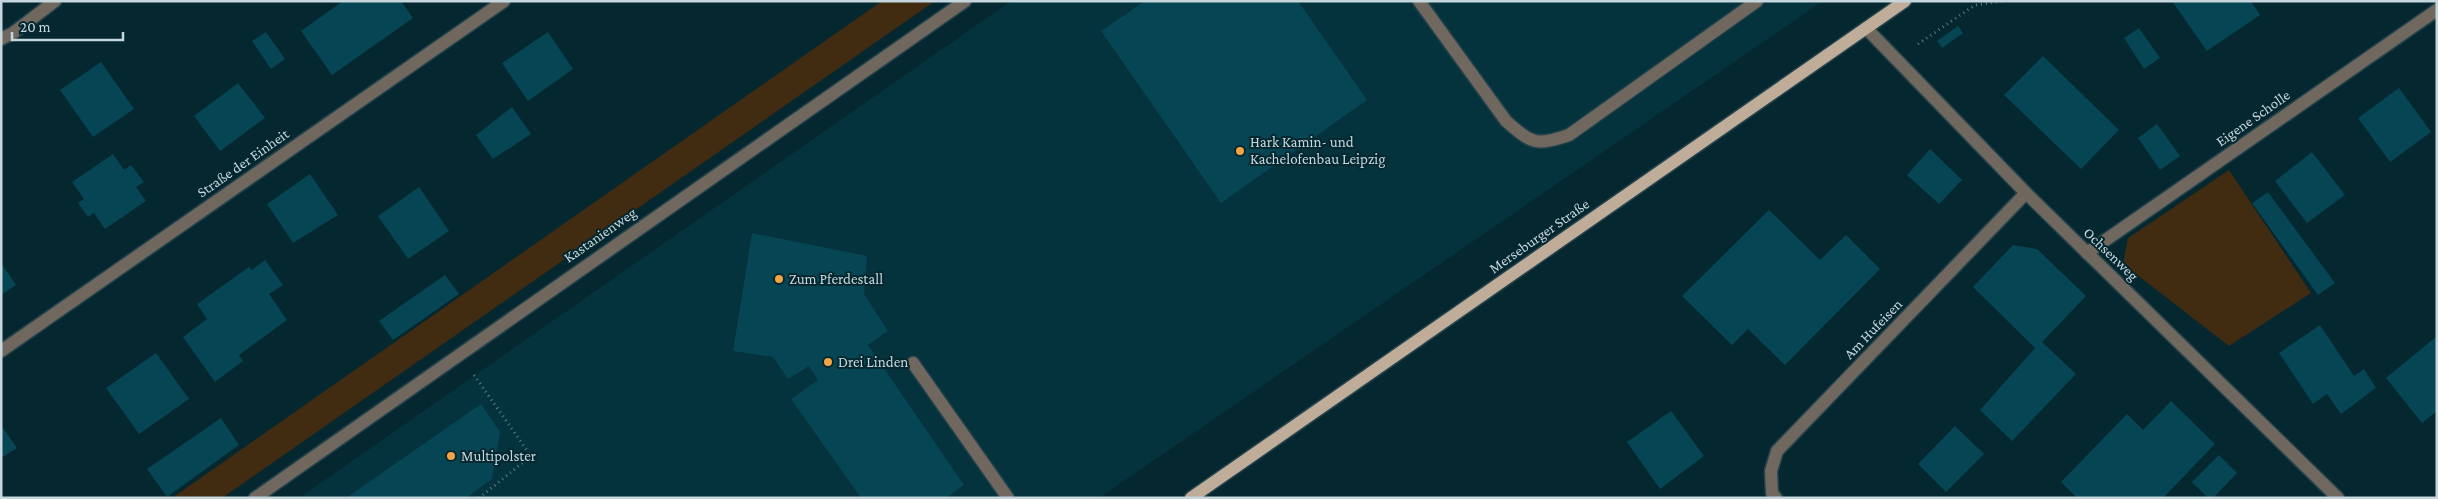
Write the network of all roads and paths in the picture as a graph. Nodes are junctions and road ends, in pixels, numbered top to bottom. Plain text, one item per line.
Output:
1 (55, 1) edge
2 (504, 1) edge
3 (965, 1) edge
4 (1420, 1) edge
5 (1757, 1) edge
6 (1905, 1) edge
7 (2002, 2) edge
8 (2437, 10) edge
9 (1866, 28) junction
10 (1, 39) edge
11 (1896, 61) junction
12 (2026, 193) junction
13 (2087, 253) junction
14 (1, 351) edge
15 (460, 354) junction
16 (914, 363) dead end
17 (256, 498) edge
18 (479, 498) edge
19 (1008, 498) edge
20 (1191, 498) edge
21 (1776, 498) edge
22 (2338, 498) edge

1 - 10 street
2 - 14 street, Straße der Einheit
3 - 15 street, Kastanienweg
4 - 5 street
6 - 9 main road, Merseburger Straße
7 - 11 path
8 - 13 street, Eigene Scholle
9 - 11 street, Ochsenweg
9 - 20 main road, Merseburger Straße
11 - 12 street, Ochsenweg
12 - 13 street, Ochsenweg
12 - 21 street, Am Hufeisen
13 - 22 street, Ochsenweg
15 - 17 street, Kastanienweg
15 - 18 path
16 - 19 street

